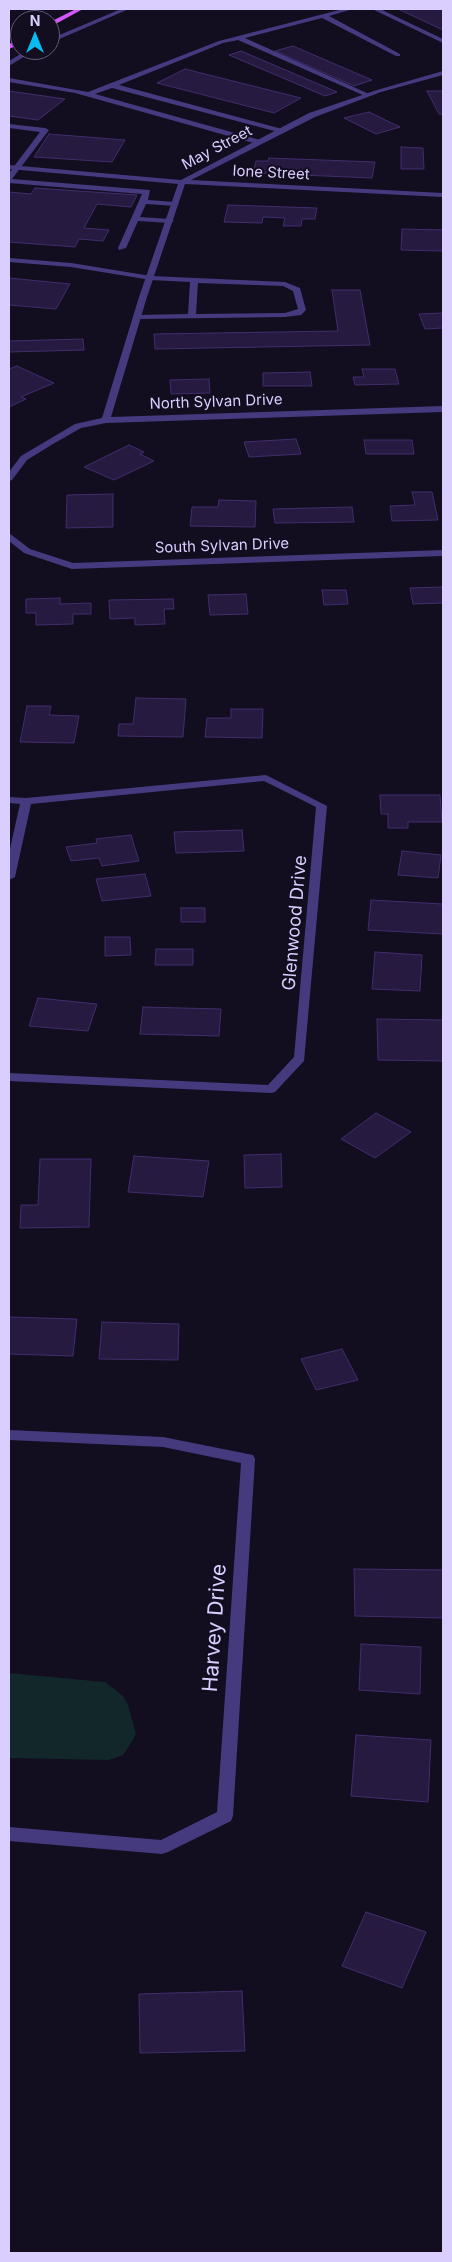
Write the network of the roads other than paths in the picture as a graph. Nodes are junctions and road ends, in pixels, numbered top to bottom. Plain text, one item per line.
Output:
1 (80, 9) edge
2 (126, 9) edge
3 (350, 9) edge
4 (375, 9) edge
5 (323, 16) junction
6 (60, 20) edge
7 (60, 32) edge
8 (66, 33) junction
9 (60, 36) edge
10 (238, 36) junction
11 (443, 41) edge
12 (398, 55) dead end
13 (443, 73) edge
14 (9, 80) edge
15 (111, 85) junction
16 (90, 94) junction
17 (366, 95) junction
18 (9, 126) edge
19 (279, 131) junction
20 (257, 142) junction
21 (12, 167) edge
22 (9, 179) edge
23 (182, 182) junction
24 (443, 194) edge
25 (143, 202) junction
26 (175, 204) junction
27 (135, 219) junction
28 (170, 221) junction
29 (122, 248) dead end
30 (9, 260) edge
31 (151, 278) junction
32 (194, 280) junction
33 (137, 316) junction
34 (192, 316) junction
35 (443, 409) edge
36 (106, 420) junction
37 (9, 478) edge
38 (9, 536) edge
39 (443, 553) edge
40 (9, 800) edge
41 (26, 801) junction
42 (9, 877) edge
43 (9, 1077) edge
44 (9, 1434) edge
45 (9, 1834) edge

1 - 6 main road
2 - 8 street
3 - 5 street
4 - 11 street
5 - 10 street
5 - 12 street
7 - 8 street
8 - 9 street
10 - 15 street
10 - 17 street
13 - 17 street, May Street
14 - 16 street
15 - 16 street
15 - 19 street
16 - 20 street
17 - 19 street, May Street
18 - 21 street
19 - 20 street, May Street
20 - 23 street, May Street
21 - 22 street
21 - 23 street, Ione Street
22 - 25 street
23 - 24 street, Ione Street
23 - 26 street, May Street
25 - 26 street
25 - 27 street
26 - 28 street, May Street
27 - 28 street
27 - 29 street
28 - 31 street, May Street
30 - 31 street
31 - 32 street
31 - 33 street, May Street
32 - 34 street
32 - 34 street
33 - 34 street
33 - 36 street, May Street
35 - 36 street, North Sylvan Drive
36 - 37 street, North Sylvan Drive
38 - 39 street, South Sylvan Drive
40 - 41 street, Glenwood Drive
41 - 42 street
41 - 43 street, Glenwood Drive
44 - 45 street, Harvey Drive

